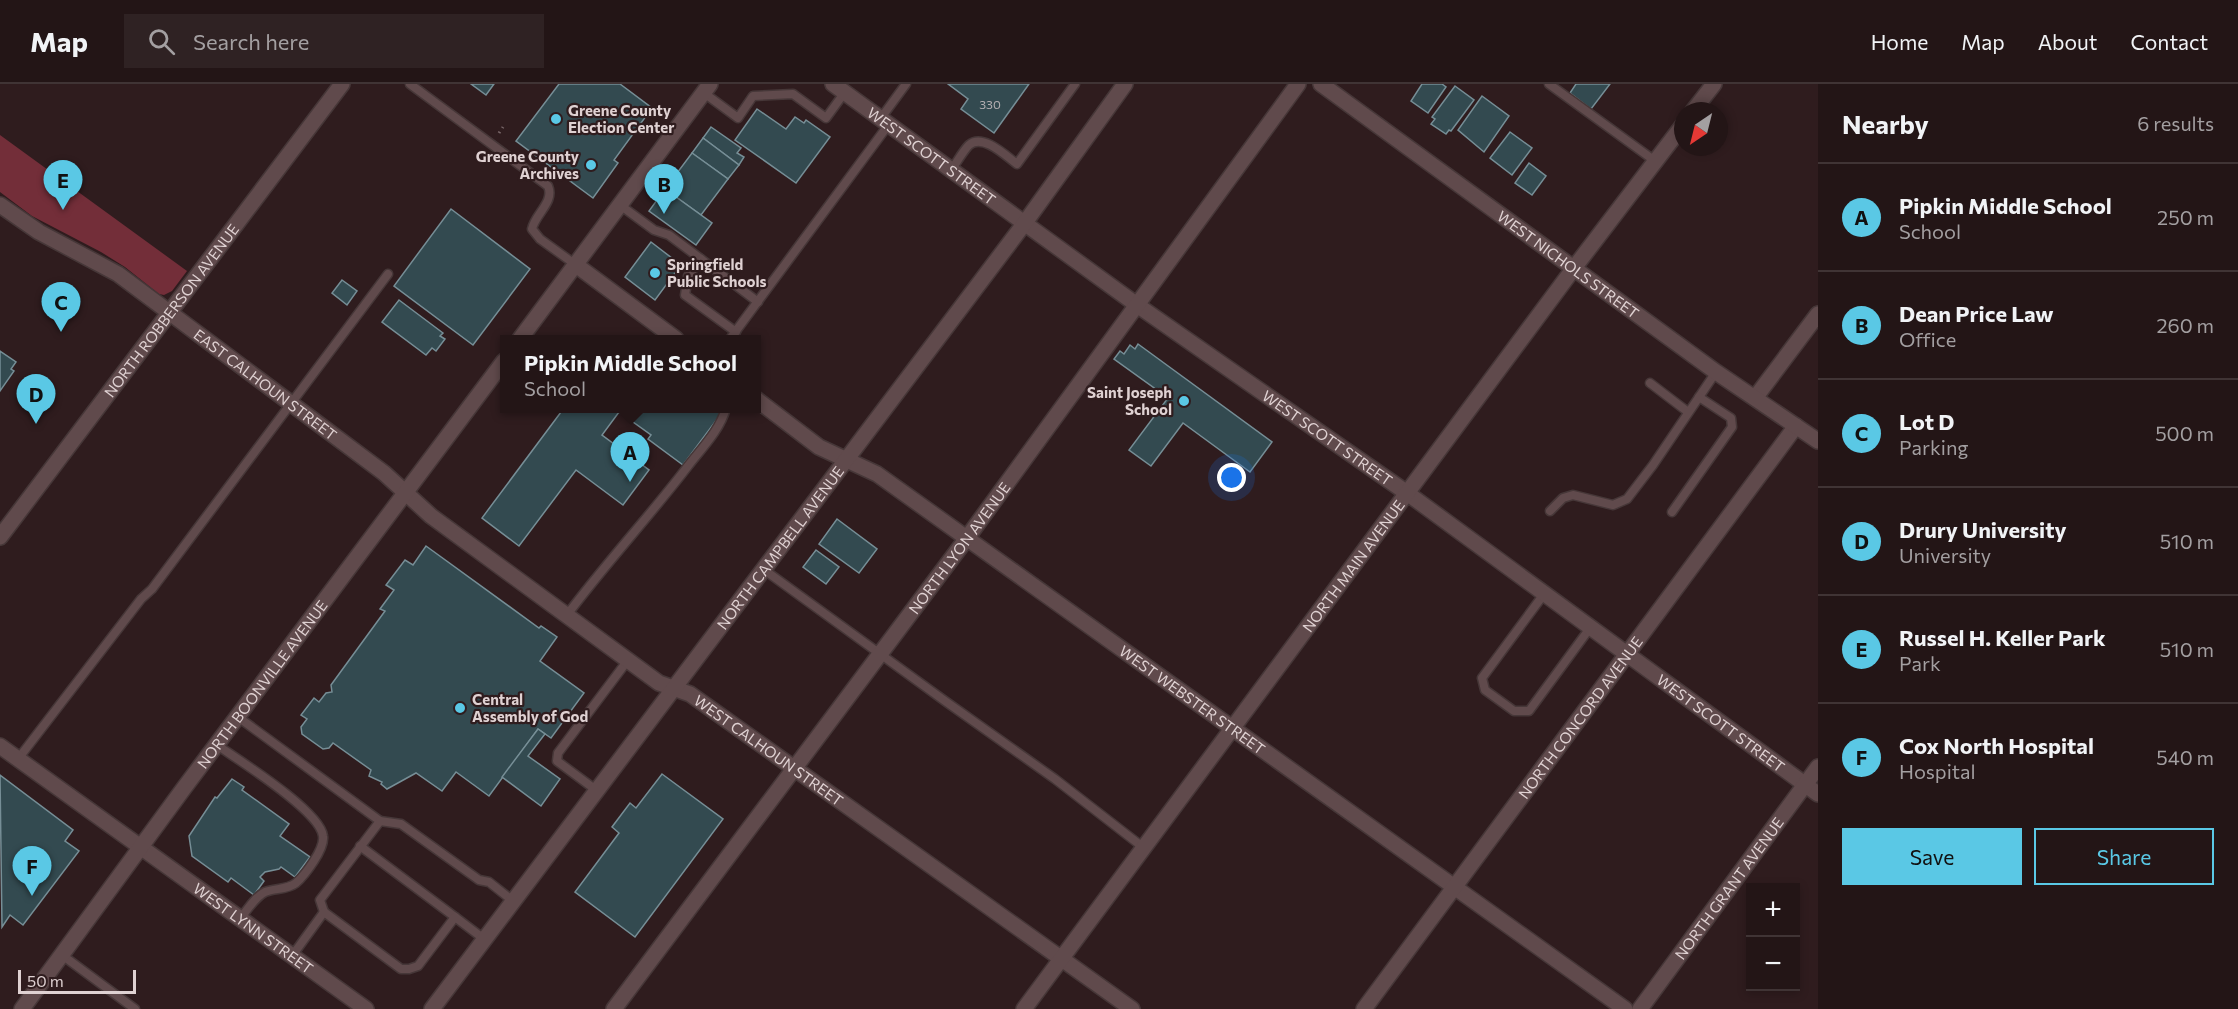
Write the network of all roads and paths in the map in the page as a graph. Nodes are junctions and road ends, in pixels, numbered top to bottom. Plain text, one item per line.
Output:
1 (342, 84) edge
2 (410, 84) edge
3 (906, 84) edge
4 (1075, 84) edge
5 (1125, 84) edge
6 (1298, 84) edge
7 (1321, 84) edge
8 (1549, 84) edge
9 (1714, 84) edge
10 (707, 88) edge
11 (839, 88) edge
12 (1701, 102) edge
13 (885, 121) junction
14 (503, 127) dead end
15 (499, 133) dead end
16 (1674, 137) edge
17 (1655, 161) junction
18 (952, 170) junction
19 (0, 205) edge
20 (620, 206) junction
21 (1024, 224) junction
22 (702, 259) junction
23 (576, 265) junction
24 (1574, 268) junction
25 (388, 273) dead end
26 (758, 302) junction
27 (1137, 305) junction
28 (171, 313) junction
29 (1818, 314) edge
30 (523, 335) edge
31 (671, 335) edge
32 (732, 335) edge
33 (734, 335) edge
34 (500, 366) edge
35 (1716, 372) junction
36 (1650, 383) dead end
37 (1699, 397) junction
38 (1755, 398) junction
39 (291, 403) junction
40 (761, 403) edge
41 (1688, 412) junction
42 (724, 413) edge
43 (1796, 426) junction
44 (1818, 441) edge
45 (846, 459) junction
46 (406, 493) junction
47 (1407, 493) junction
48 (1550, 511) dead end
49 (1672, 512) dead end
50 (0, 537) edge
51 (967, 538) junction
52 (764, 569) junction
53 (1544, 594) junction
54 (567, 615) junction
55 (1590, 628) junction
56 (880, 653) junction
57 (1627, 655) junction
58 (628, 660) junction
59 (673, 688) junction
60 (238, 717) junction
61 (1233, 728) junction
62 (217, 745) junction
63 (0, 746) edge
64 (18, 759) junction
65 (1818, 767) edge
66 (793, 769) junction
67 (1805, 785) junction
68 (596, 790) junction
69 (1818, 794) edge
70 (380, 820) junction
71 (360, 846) junction
72 (140, 847) junction
73 (1144, 848) junction
74 (1455, 888) junction
75 (513, 901) junction
76 (324, 912) junction
77 (455, 917) junction
78 (240, 919) junction
79 (484, 939) junction
80 (62, 955) junction
81 (292, 956) junction
82 (1061, 958) junction
83 (22, 1009) edge
84 (135, 1009) edge
85 (366, 1009) edge
86 (432, 1009) edge
87 (614, 1009) edge
88 (1024, 1009) edge
89 (1132, 1009) edge
90 (1364, 1009) edge
91 (1625, 1009) edge
92 (1640, 1009) edge

1 - 28 street, NORTH ROBBERSON AVENUE
2 - 23 lane
3 - 13 lane
4 - 18 lane
5 - 21 street, NORTH CAMPBELL AVENUE
6 - 27 street, NORTH LYON AVENUE
7 - 24 street, WEST NICHOLS STREET
8 - 17 lane
9 - 12 street
10 - 11 lane
10 - 20 street
11 - 13 street, WEST SCOTT STREET
13 - 18 street, WEST SCOTT STREET
13 - 26 lane
14 - 15 path
16 - 17 street, NORTH MAIN AVENUE
17 - 24 street, NORTH MAIN AVENUE
18 - 21 street, WEST SCOTT STREET
19 - 28 street, EAST CALHOUN STREET
20 - 22 lane
20 - 23 street
21 - 27 street, WEST SCOTT STREET
21 - 45 street, NORTH CAMPBELL AVENUE
22 - 26 lane
22 - 32 lane
23 - 30 street
23 - 31 street
24 - 35 street, WEST NICHOLS STREET
24 - 47 street, NORTH MAIN AVENUE
25 - 39 lane
26 - 33 lane
27 - 47 street, WEST SCOTT STREET
27 - 51 street, NORTH LYON AVENUE
28 - 39 street, EAST CALHOUN STREET
28 - 50 street, NORTH ROBBERSON AVENUE
29 - 38 street
34 - 46 street, NORTH BOONVILLE AVENUE
35 - 37 lane
35 - 38 street, WEST NICHOLS STREET
36 - 41 lane
37 - 41 lane
37 - 49 lane
38 - 43 street, WEST NICHOLS STREET
39 - 46 street, EAST CALHOUN STREET
39 - 64 lane
40 - 45 street, WEST WEBSTER STREET
41 - 48 lane
42 - 54 lane
43 - 44 street, WEST NICHOLS STREET
43 - 57 street, NORTH CONCORD AVENUE
45 - 51 street, WEST WEBSTER STREET
45 - 52 street, NORTH CAMPBELL AVENUE
46 - 54 street, WEST CALHOUN STREET
46 - 60 street, NORTH BOONVILLE AVENUE
47 - 53 street, WEST SCOTT STREET
47 - 61 street, NORTH MAIN AVENUE
51 - 56 street, NORTH LYON AVENUE
51 - 61 street, WEST WEBSTER STREET
52 - 56 lane
52 - 59 street, NORTH CAMPBELL AVENUE
53 - 55 street, WEST SCOTT STREET
53 - 55 lane
54 - 58 street, WEST CALHOUN STREET
55 - 57 street, WEST SCOTT STREET
56 - 66 street, NORTH LYON AVENUE
56 - 73 lane
57 - 67 street, WEST SCOTT STREET
57 - 74 street, NORTH CONCORD AVENUE
58 - 59 street, WEST CALHOUN STREET
58 - 68 lane
59 - 66 street, WEST CALHOUN STREET
59 - 68 street, NORTH CAMPBELL AVENUE
60 - 62 street, NORTH BOONVILLE AVENUE
60 - 70 lane
61 - 73 street, NORTH MAIN AVENUE
61 - 74 street, WEST WEBSTER STREET
62 - 72 street, NORTH BOONVILLE AVENUE
62 - 78 lane
63 - 64 street, WEST LYNN STREET
64 - 72 street, WEST LYNN STREET
65 - 67 street, NORTH GRANT AVENUE
66 - 82 street, WEST CALHOUN STREET
66 - 87 street, NORTH LYON AVENUE
67 - 69 street, WEST SCOTT STREET
67 - 92 street, NORTH GRANT AVENUE
68 - 75 street, NORTH CAMPBELL AVENUE
70 - 71 lane
70 - 75 lane
71 - 76 lane
71 - 77 lane
72 - 78 street, WEST LYNN STREET
72 - 80 street, NORTH BOONVILLE AVENUE
73 - 82 street, NORTH MAIN AVENUE
74 - 90 street, NORTH CONCORD AVENUE
74 - 91 street, WEST WEBSTER STREET
75 - 79 street, NORTH CAMPBELL AVENUE
76 - 77 lane
76 - 81 lane
77 - 79 lane
78 - 81 street, WEST LYNN STREET
79 - 86 street, NORTH CAMPBELL AVENUE
80 - 83 street, NORTH BOONVILLE AVENUE
80 - 84 lane
81 - 85 street, WEST LYNN STREET
82 - 88 street, NORTH MAIN AVENUE
82 - 89 street, WEST CALHOUN STREET

